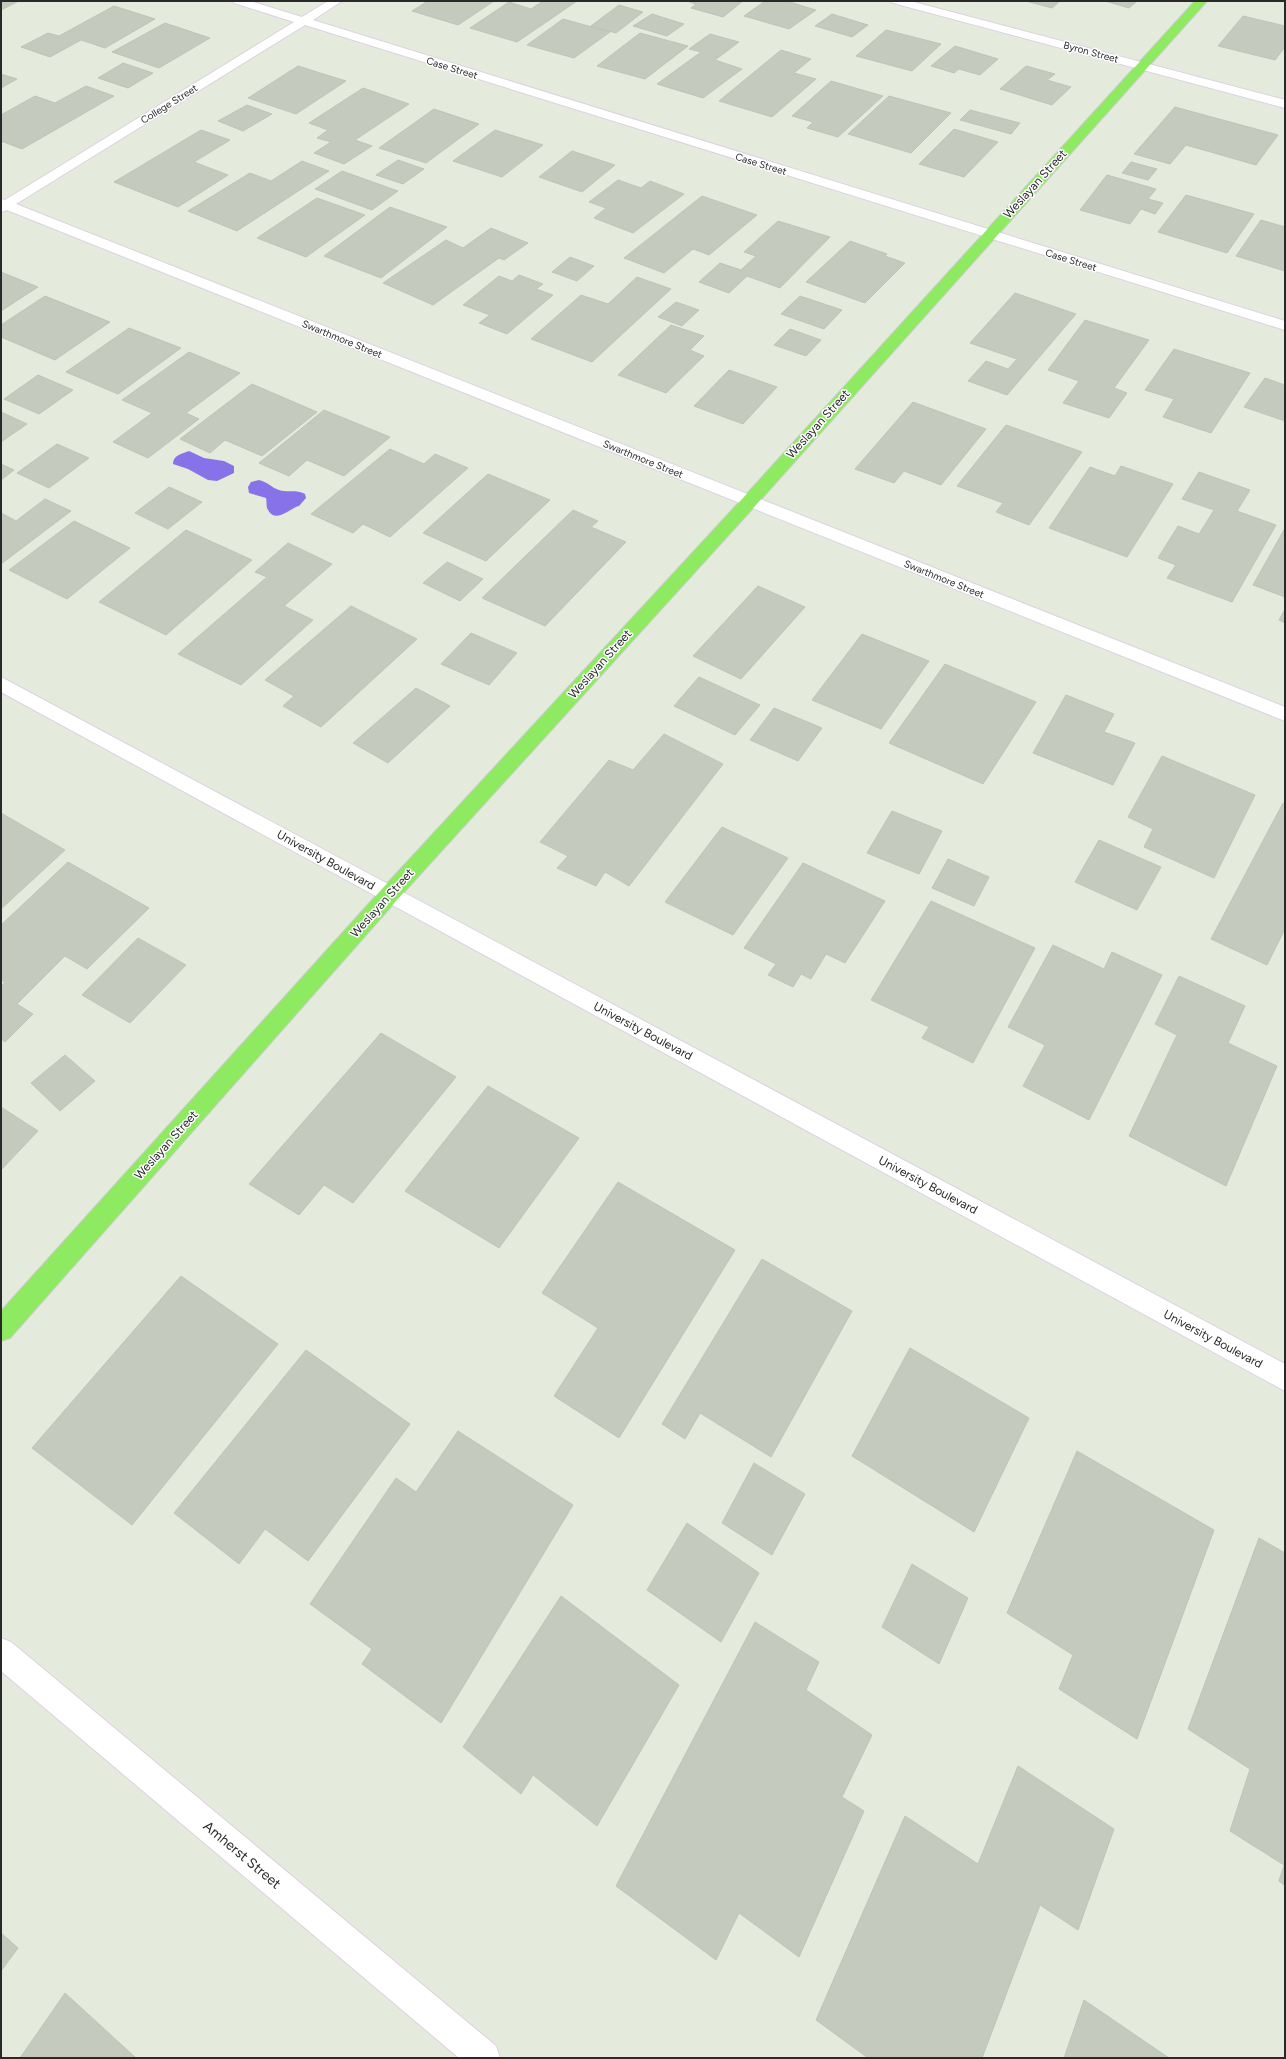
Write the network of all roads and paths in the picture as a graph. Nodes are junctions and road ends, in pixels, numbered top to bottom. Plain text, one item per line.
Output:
1 (238, 1) edge
2 (336, 1) edge
3 (897, 1) edge
4 (1201, 1) edge
5 (303, 21) junction
6 (1142, 66) junction
7 (1285, 104) edge
8 (3, 205) edge
9 (990, 234) junction
10 (1285, 326) edge
11 (748, 502) junction
12 (1, 684) edge
13 (1285, 714) edge
14 (390, 895) junction
15 (1, 1329) edge
16 (1285, 1378) edge
17 (1, 1652) edge
18 (484, 2058) edge

1 - 5 street, Case Street
2 - 5 street, College Street
3 - 6 street, Byron Street
4 - 6 main road, Weslayan Street
5 - 8 street, College Street
5 - 9 street, Case Street
6 - 7 street, Byron Street
6 - 9 main road, Weslayan Street
8 - 11 street, Swarthmore Street
9 - 10 street, Case Street
9 - 11 main road, Weslayan Street
11 - 13 street, Swarthmore Street
11 - 14 main road, Weslayan Street
12 - 14 street, University Boulevard
14 - 15 main road, Weslayan Street
14 - 16 street, University Boulevard
17 - 18 street, Amherst Street

